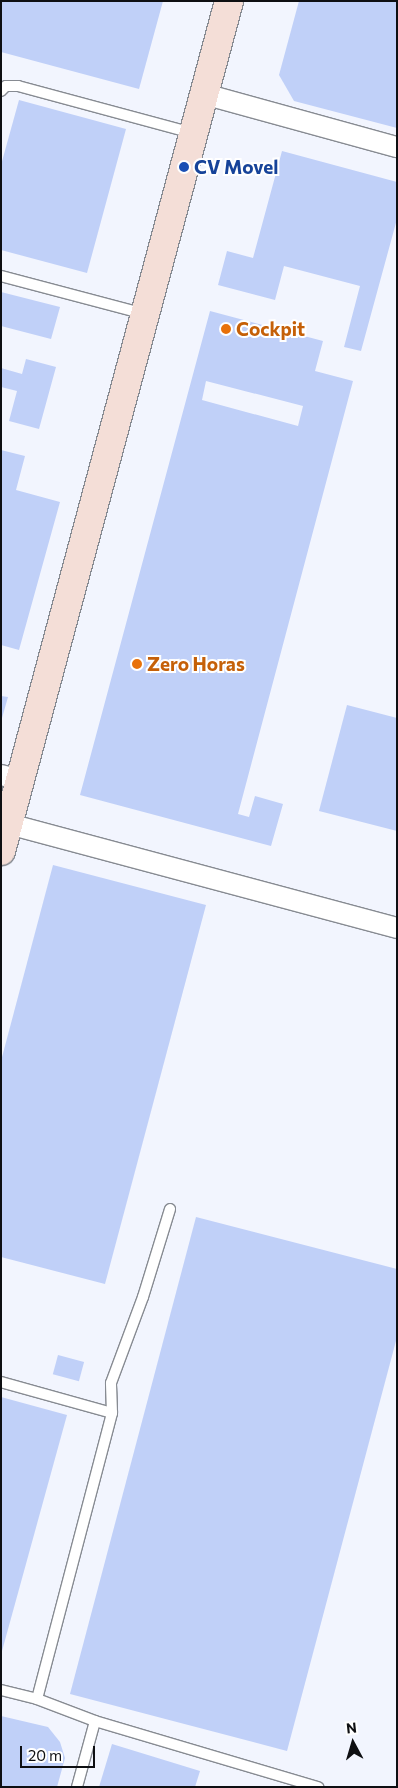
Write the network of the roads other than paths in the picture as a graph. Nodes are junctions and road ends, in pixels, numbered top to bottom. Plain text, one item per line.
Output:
1 (229, 1) edge
2 (1, 91) edge
3 (204, 94) junction
4 (194, 133) junction
5 (397, 147) edge
6 (1, 276) edge
7 (145, 314) junction
8 (11, 778) edge
9 (9, 824) junction
10 (1, 851) edge
11 (397, 928) edge
12 (170, 1209) dead end
13 (1, 1382) edge
14 (112, 1413) junction
15 (1, 1690) edge
16 (37, 1699) junction
17 (95, 1721) junction
18 (77, 1787) edge
19 (318, 1787) edge

1 - 3 main road
2 - 4 lane
3 - 4 main road
3 - 5 street
4 - 7 main road
6 - 7 lane
7 - 8 main road
8 - 9 main road
9 - 10 main road
9 - 11 street
12 - 14 lane
13 - 14 lane
14 - 16 lane
15 - 16 lane
16 - 17 lane
17 - 18 lane
17 - 19 lane

